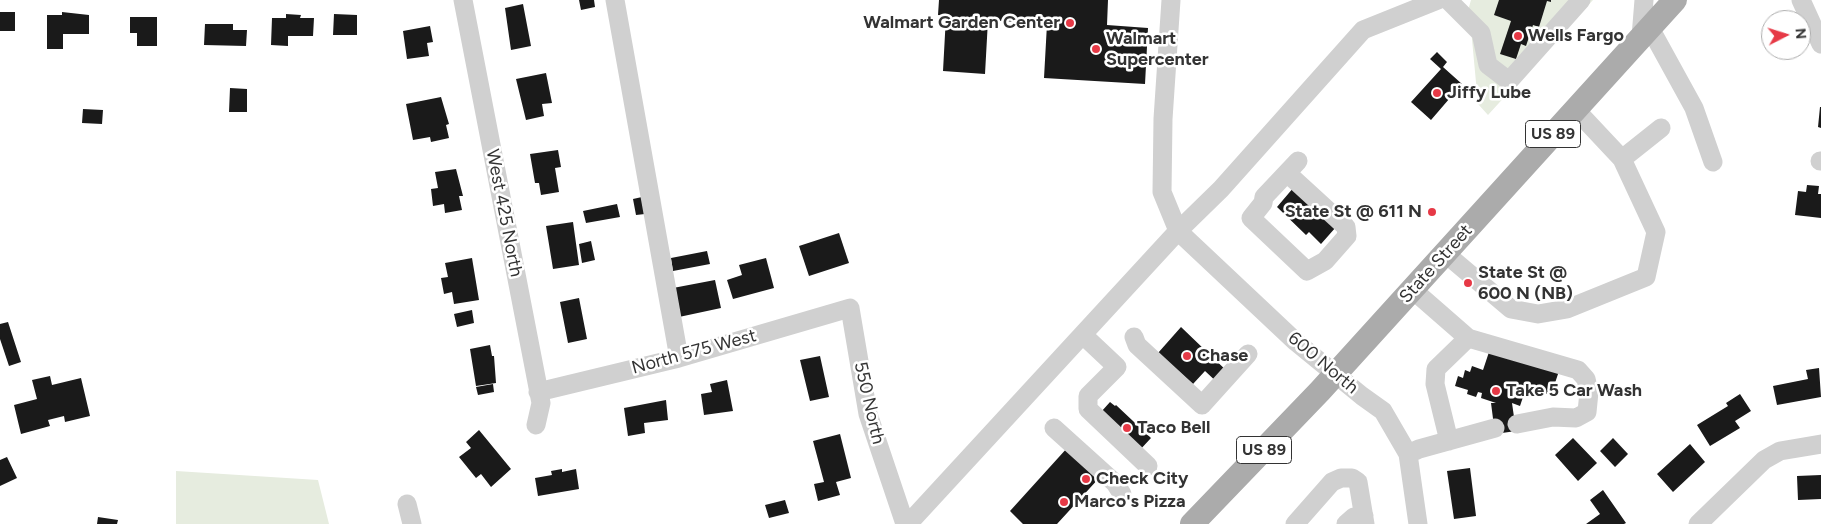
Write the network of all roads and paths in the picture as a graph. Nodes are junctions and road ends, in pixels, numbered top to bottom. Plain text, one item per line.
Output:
1 (463, 0) edge
2 (615, 0) edge
3 (1171, 0) edge
4 (1438, 0) edge
5 (1448, 0) edge
6 (1581, 0) edge
7 (1644, 0) edge
8 (1675, 0) edge
9 (1801, 0) edge
10 (1646, 32) junction
11 (1821, 44) edge
12 (1576, 110) junction
13 (1661, 128) dead end
14 (1622, 159) junction
15 (1713, 162) dead end
16 (1292, 167) joint
17 (1178, 230) junction
18 (1446, 254) junction
19 (1413, 290) junction
20 (850, 308) joint
21 (1083, 336) junction
22 (1134, 337) dead end
23 (1468, 338) junction
24 (1248, 354) dead end
25 (679, 358) junction
26 (1335, 374) junction
27 (538, 392) junction
28 (1517, 424) dead end
29 (536, 425) dead end
30 (1054, 428) dead end
31 (1496, 428) dead end
32 (1448, 441) junction
33 (1821, 444) edge
34 (1408, 454) junction
35 (1144, 471) dead end
36 (1122, 494) dead end
37 (407, 504) dead end
38 (1364, 520) edge
39 (412, 524) edge
40 (906, 524) edge
41 (1192, 524) edge
42 (1295, 524) edge
43 (1346, 524) edge
44 (1418, 524) edge
45 (1698, 524) edge

1 - 27 street, West 425 North
2 - 25 street
3 - 17 street
4 - 17 street
5 - 6 street
7 - 10 street
8 - 10 main road, State Street / US 89
9 - 11 street
10 - 12 main road, State Street / US 89
10 - 15 street
12 - 14 street
12 - 18 main road, State Street / US 89
13 - 14 street
14 - 18 street
16 - 16 street
17 - 21 street
17 - 26 street, 600 North
18 - 19 main road, State Street / US 89
19 - 23 street
19 - 26 main road, State Street / US 89
20 - 25 street, North 575 West
20 - 40 street, 550 North
21 - 35 street
21 - 40 street
22 - 24 street
23 - 28 street
23 - 32 street
25 - 27 street, North 575 West
26 - 34 street, 600 North
26 - 41 main road, State Street / US 89
27 - 29 street, West 425 North
30 - 36 street
31 - 32 street
32 - 34 street
33 - 45 street
34 - 44 street, 600 North
37 - 39 street
38 - 42 street
38 - 43 street

